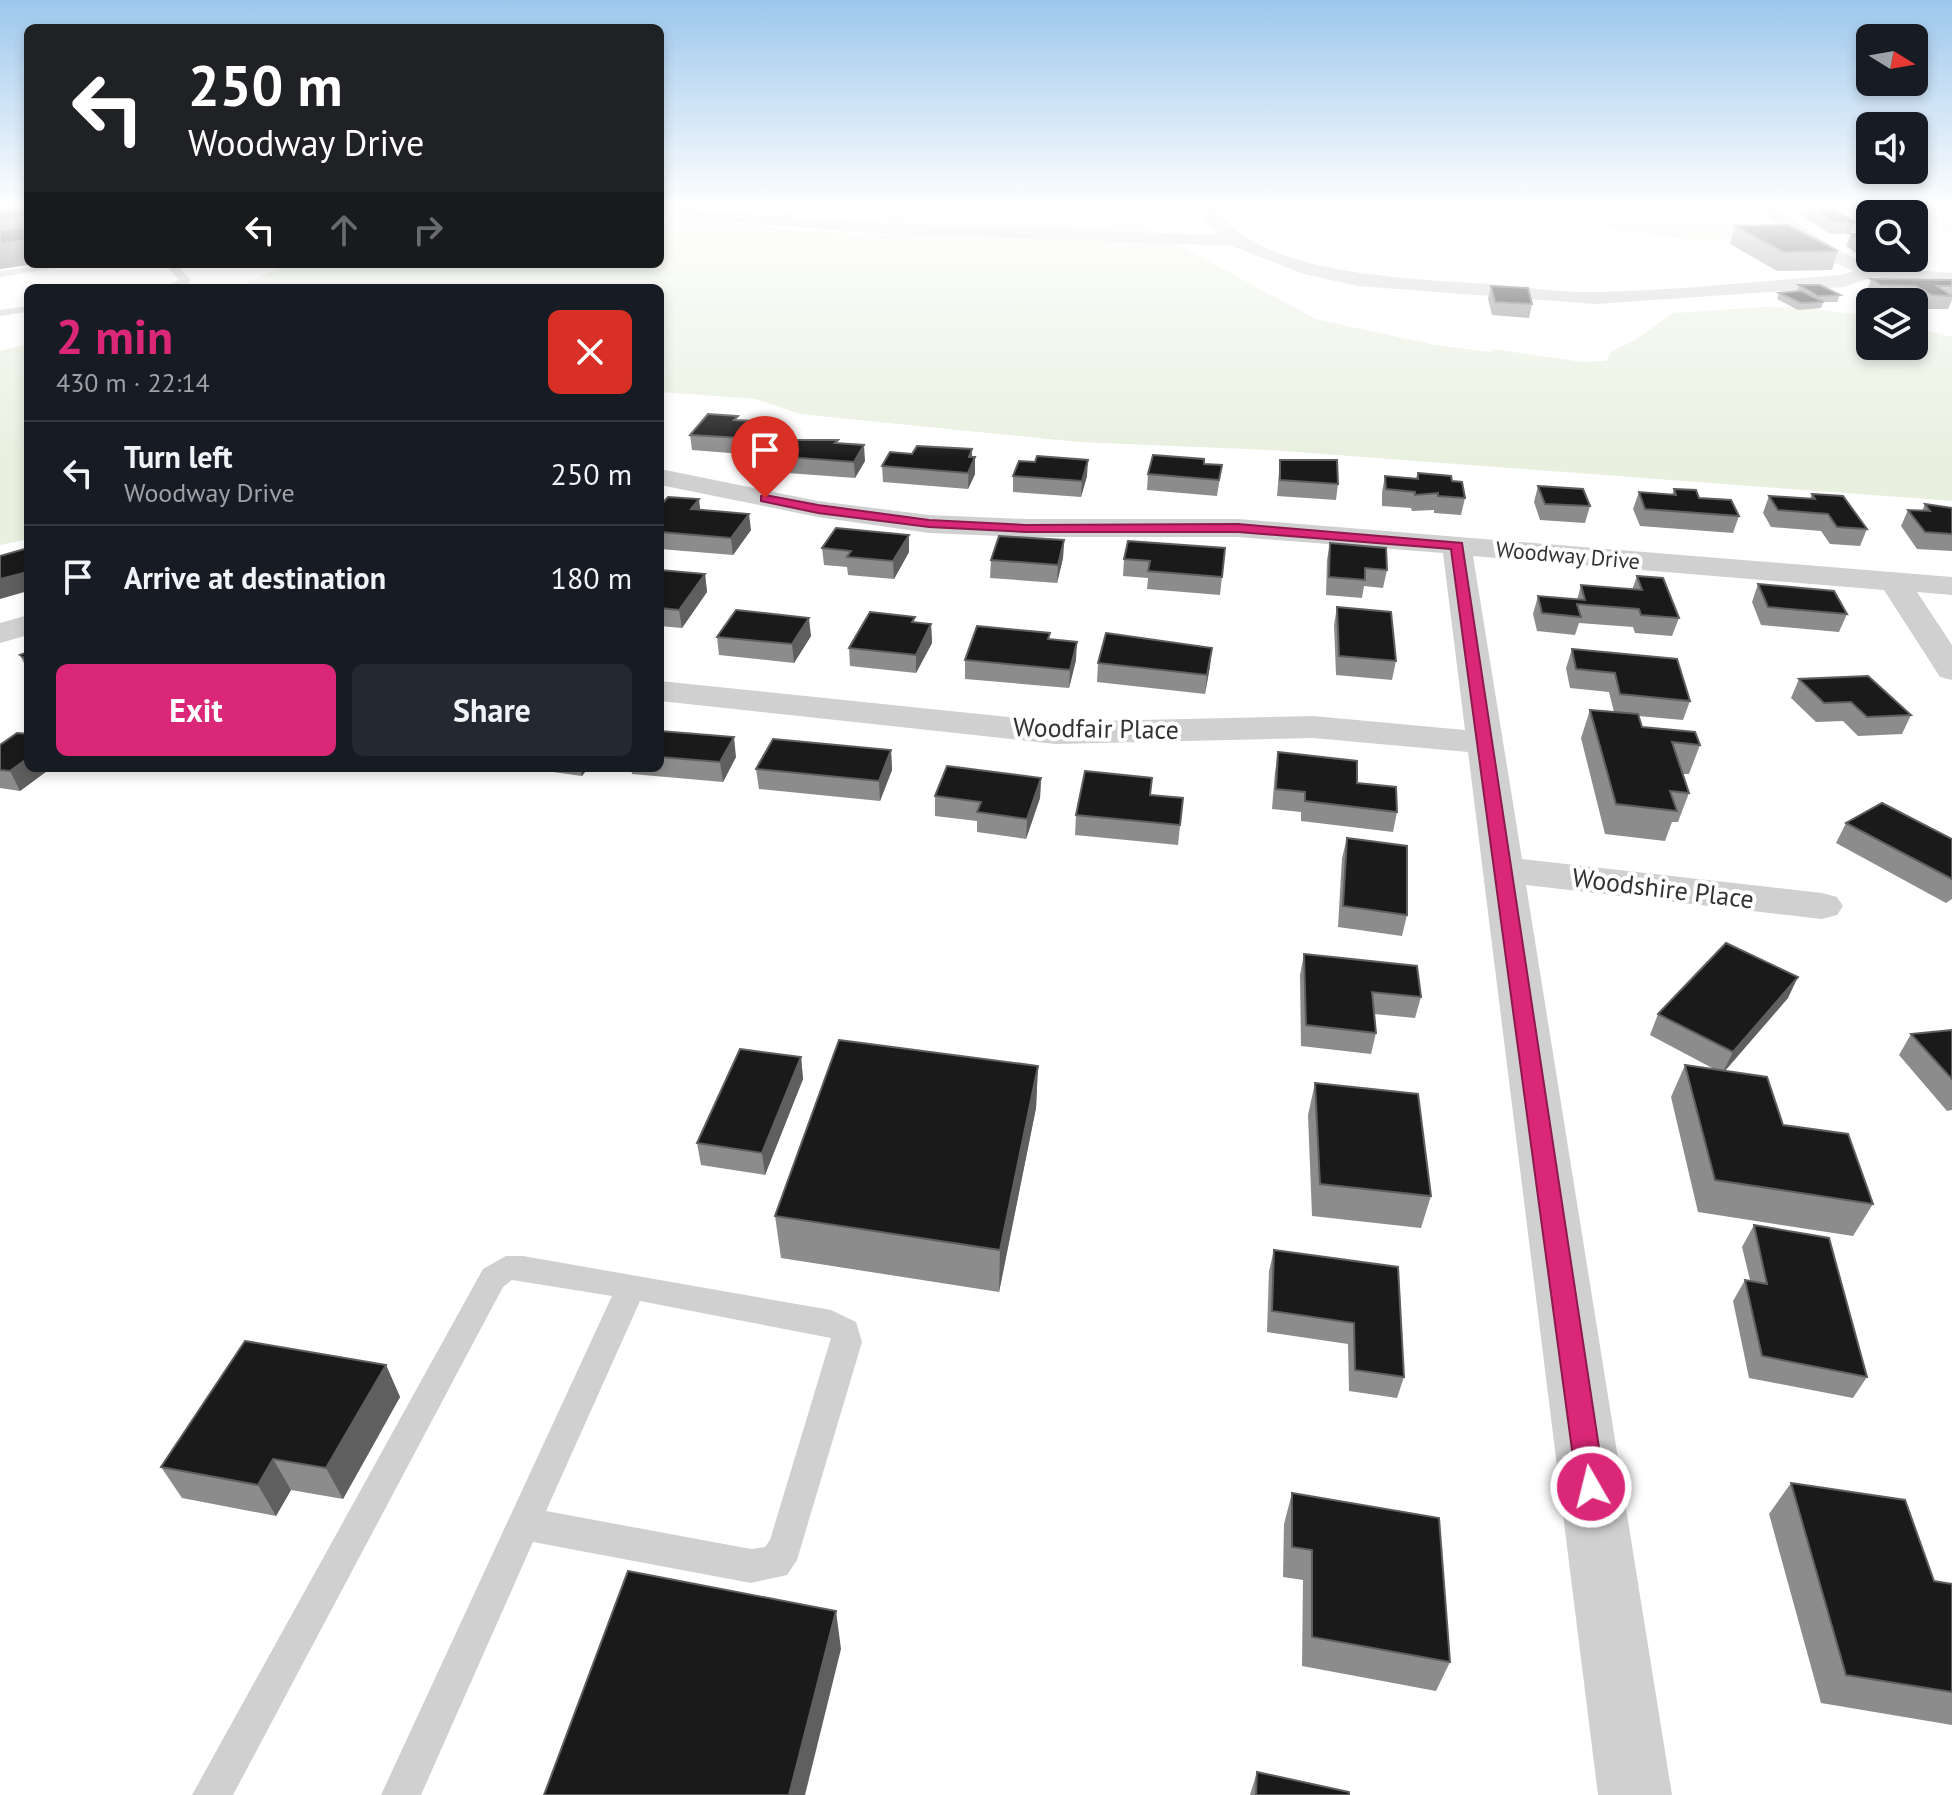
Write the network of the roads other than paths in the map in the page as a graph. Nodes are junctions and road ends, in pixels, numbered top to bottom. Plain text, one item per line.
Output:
1 (1487, 290) edge
2 (1716, 290) edge
3 (24, 310) edge
4 (0, 313) edge
5 (664, 478) edge
6 (1457, 546) junction
7 (1894, 581) junction
8 (1952, 586) edge
9 (24, 626) edge
10 (0, 633) edge
11 (1952, 670) edge
12 (664, 691) edge
13 (1486, 743) junction
14 (1504, 870) junction
15 (1822, 906) dead end
16 (631, 1287) junction
17 (525, 1524) junction
18 (212, 1795) edge
19 (401, 1795) edge
20 (1635, 1795) edge

1 - 2 street
3 - 4 lane
5 - 6 street, Woodway Drive
6 - 7 street, Woodway Drive
6 - 13 street
7 - 8 street, Woodway Drive
7 - 11 street
9 - 10 street
12 - 13 street, Woodfair Place
13 - 14 street
14 - 15 street, Woodshire Place
14 - 20 street
16 - 17 lane
16 - 17 lane
16 - 18 lane
17 - 19 lane

